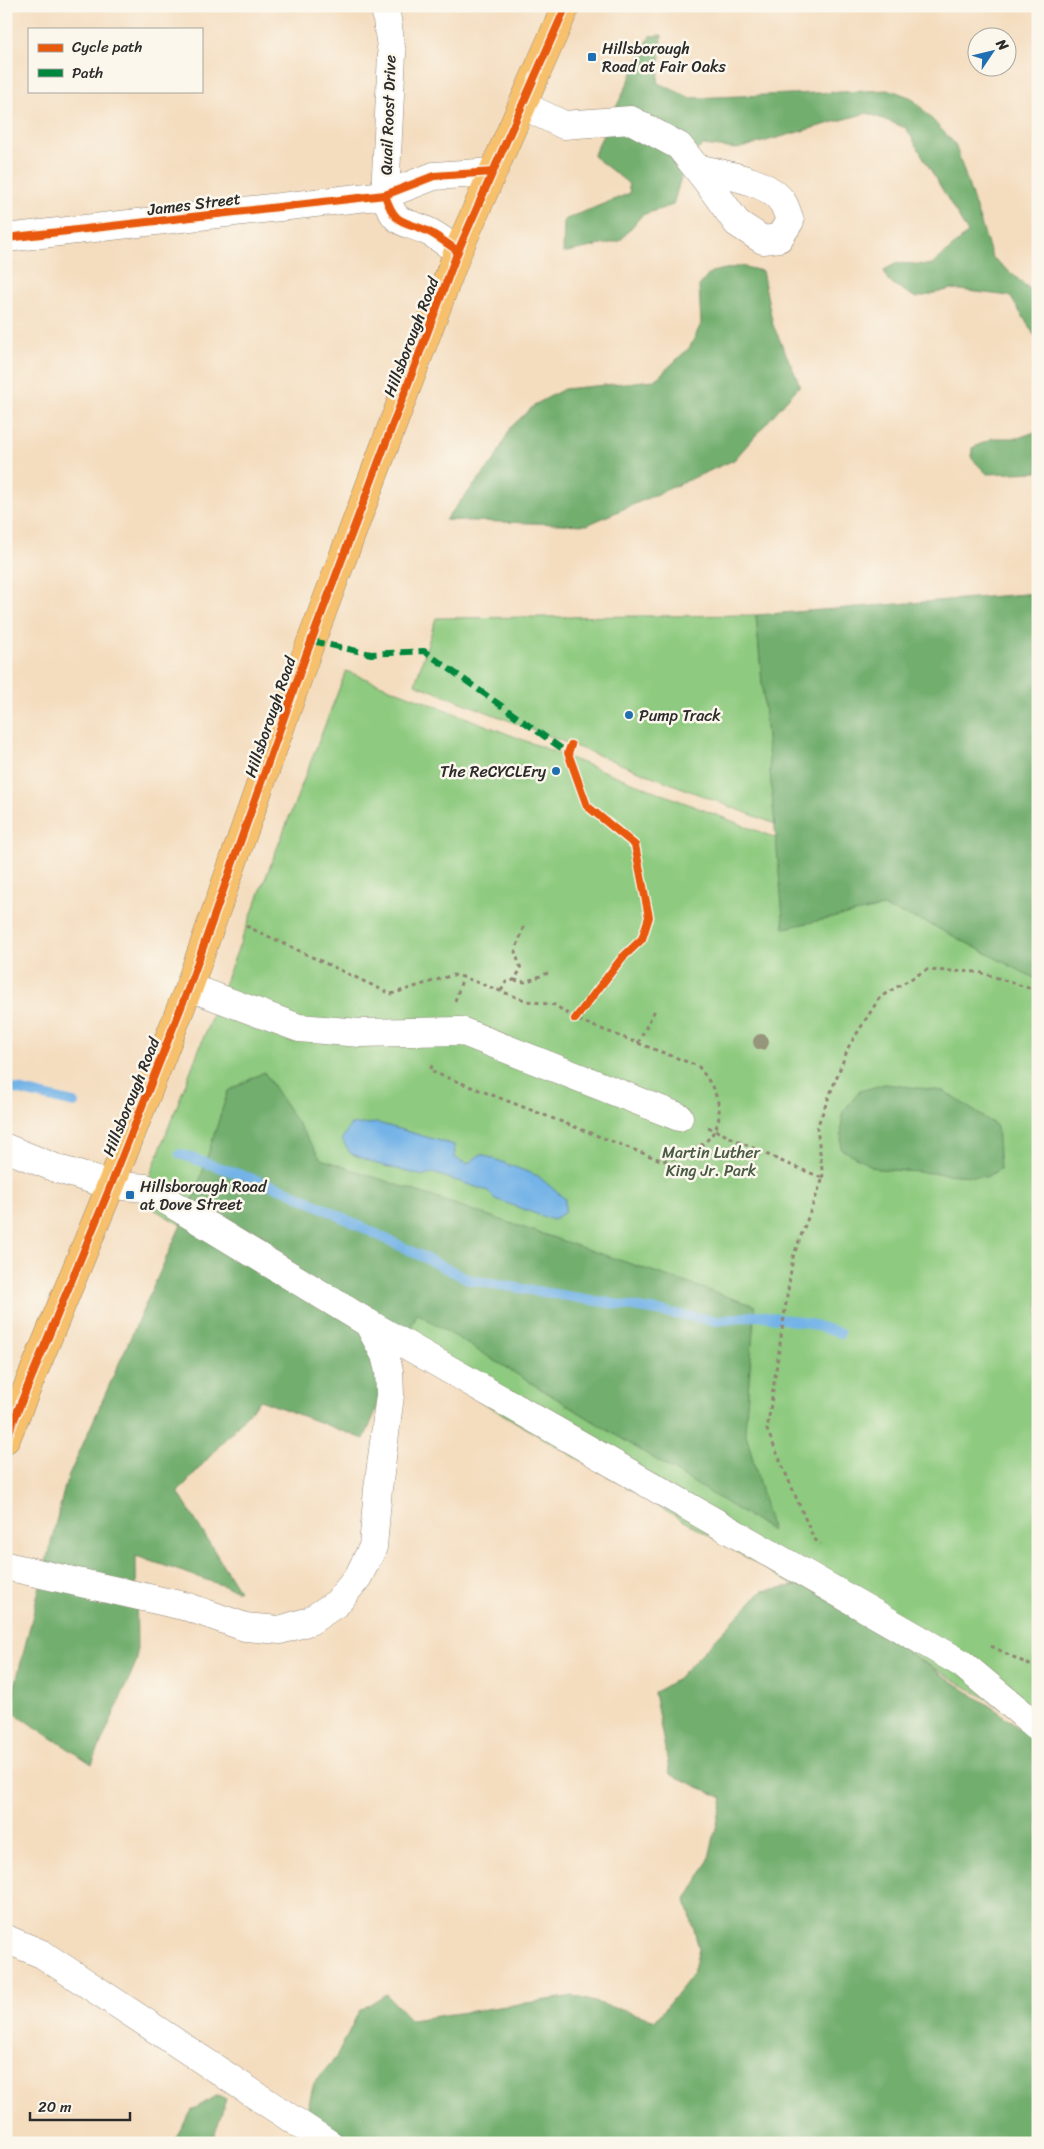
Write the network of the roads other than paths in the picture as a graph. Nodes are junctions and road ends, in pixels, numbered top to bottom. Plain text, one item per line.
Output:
1 (384, 6) edge
2 (566, 6) edge
3 (522, 105) junction
4 (697, 168) dead end
5 (493, 172) junction
6 (385, 195) junction
7 (6, 238) edge
8 (458, 251) junction
9 (189, 987) junction
10 (680, 1117) road end
11 (6, 1148) edge
12 (111, 1185) junction
13 (368, 1323) junction
14 (6, 1440) edge
15 (6, 1566) edge
16 (1038, 1727) edge
17 (6, 1939) edge
18 (328, 2143) edge

1 - 6 street, Quail Roost Drive
2 - 3 main road, Hillsborough Road
3 - 4 street
3 - 5 main road, Hillsborough Road
5 - 6 street, James Street
5 - 8 main road, Hillsborough Road
6 - 7 street, James Street
6 - 8 street
8 - 9 main road, Hillsborough Road
9 - 10 street
9 - 12 main road, Hillsborough Road
11 - 12 street
12 - 13 street
12 - 14 main road, Hillsborough Road
13 - 15 street
13 - 16 street
17 - 18 street

